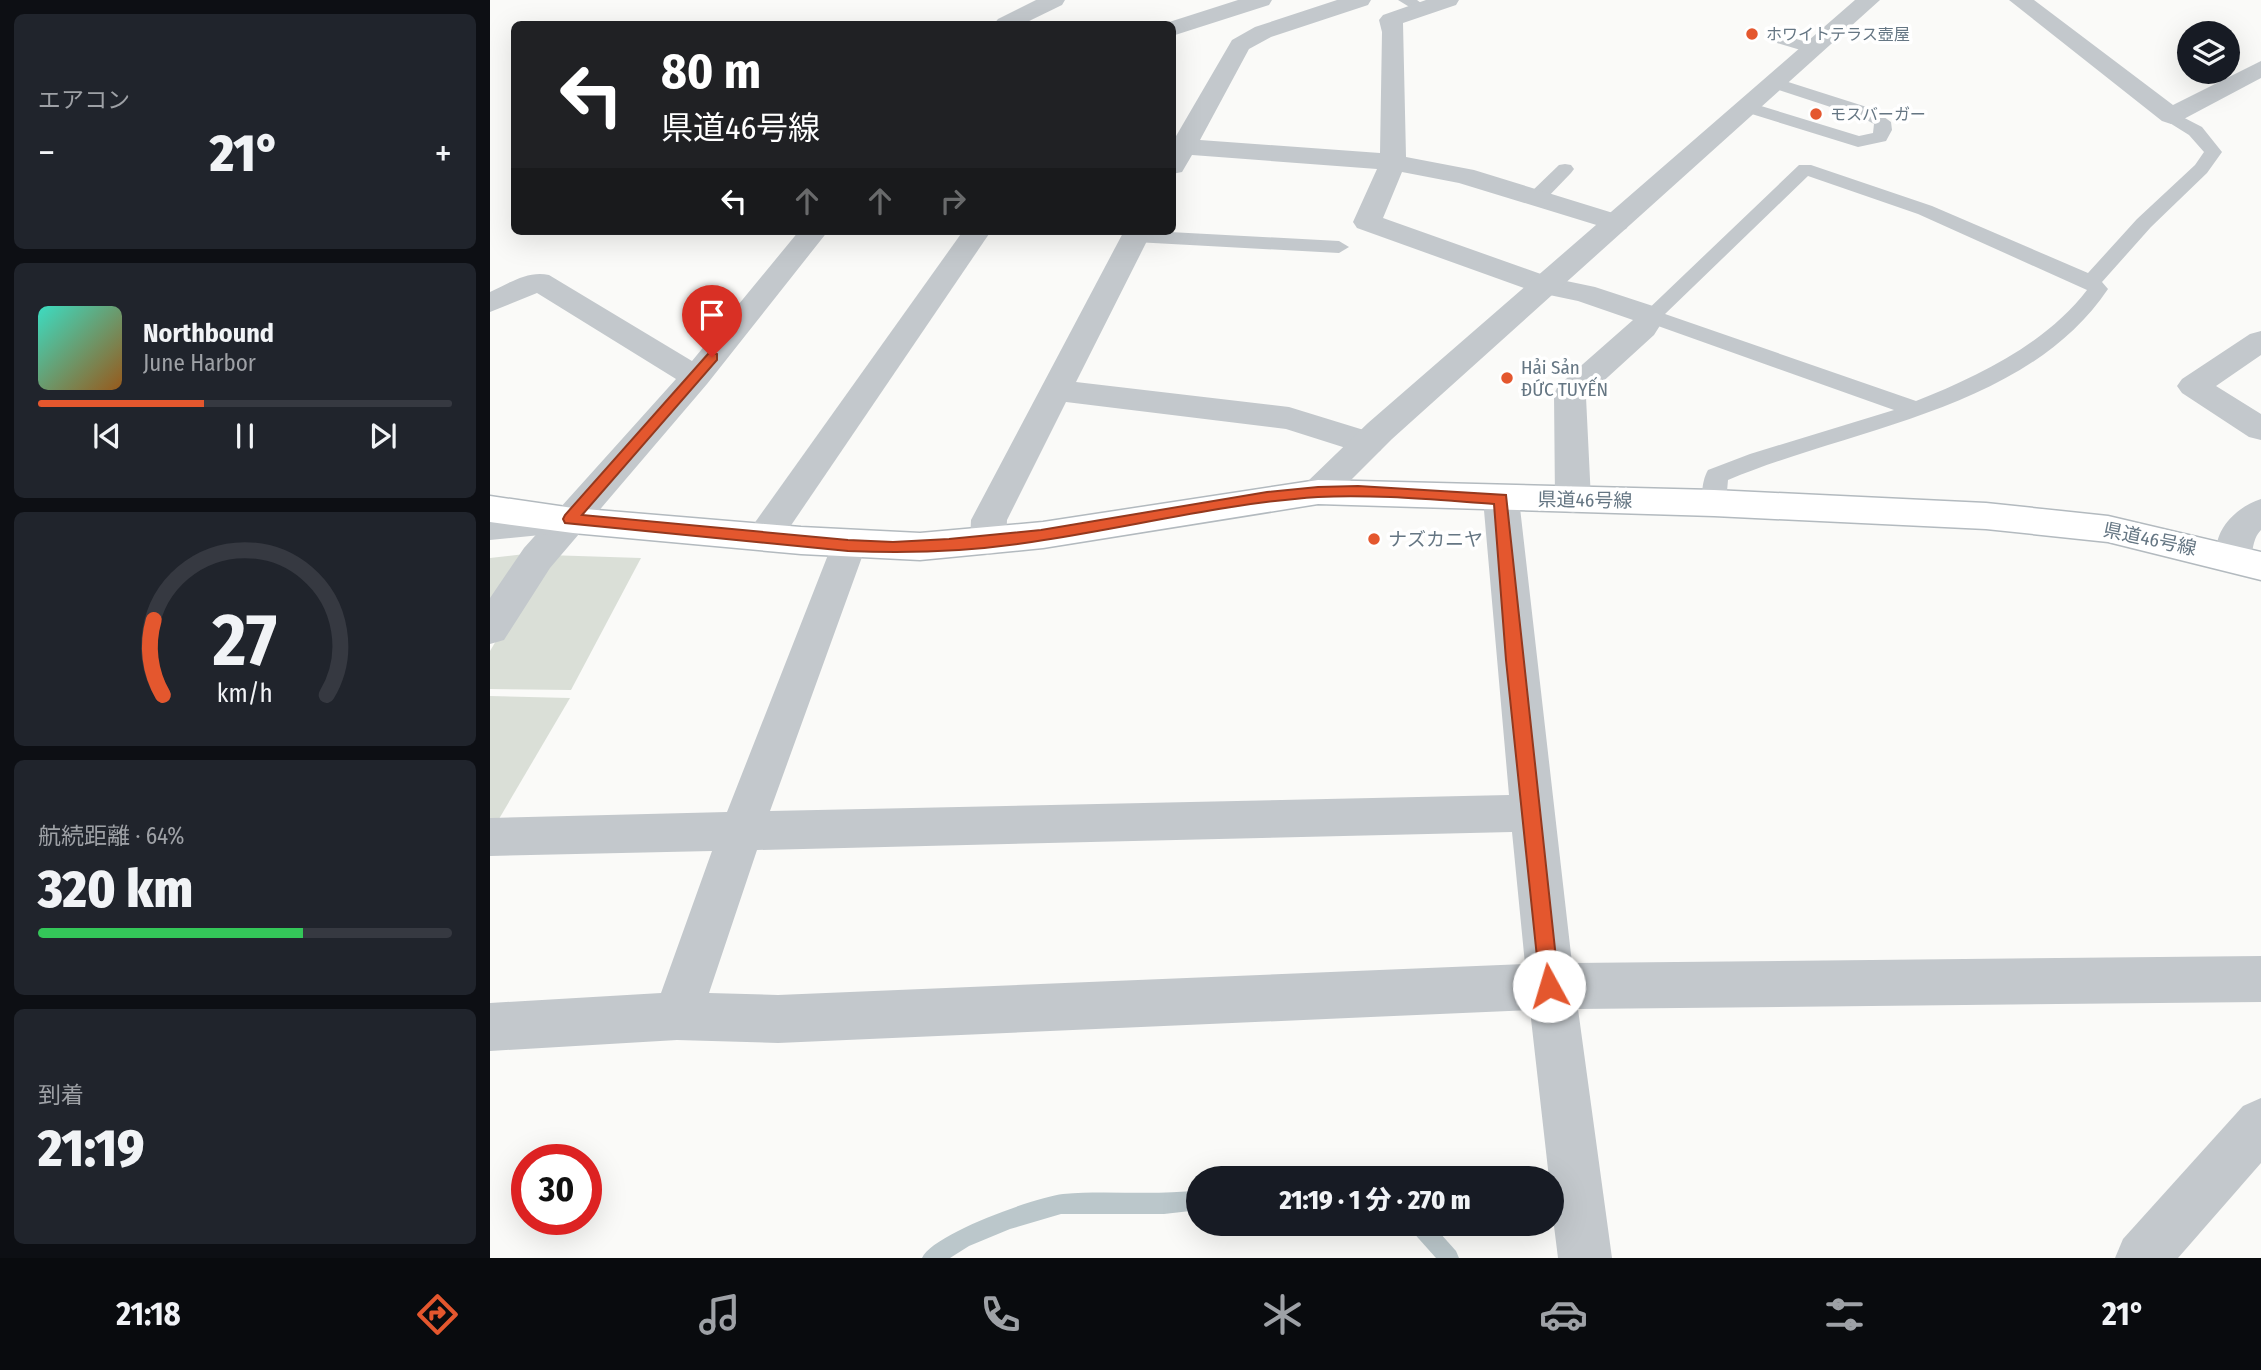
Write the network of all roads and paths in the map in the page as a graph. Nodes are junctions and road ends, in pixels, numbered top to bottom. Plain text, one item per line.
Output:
1 (1054, 0) edge
2 (1261, 0) edge
3 (1360, 0) edge
4 (1448, 0) edge
5 (1869, 0) edge
6 (2020, 0) edge
7 (1413, 5) edge
8 (1012, 21) edge
9 (1176, 28) edge
10 (1783, 40) dead end
11 (1814, 50) junction
12 (2261, 68) edge
13 (1781, 79) junction
14 (1814, 83) dead end
15 (1748, 107) junction
16 (2171, 116) junction
17 (1178, 157) edge
18 (1393, 163) junction
19 (1565, 169) dead end
20 (1537, 197) junction
21 (1616, 223) junction
22 (811, 235) edge
23 (974, 235) edge
24 (1136, 235) edge
25 (1166, 235) edge
26 (1339, 247) dead end
27 (2091, 282) junction
28 (1546, 286) junction
29 (490, 303) edge
30 (1651, 316) junction
31 (2261, 341) edge
32 (696, 377) junction
33 (1056, 390) junction
34 (1914, 409) junction
35 (2261, 429) edge
36 (1368, 443) junction
37 (1318, 492) junction
38 (1501, 499) junction
39 (1573, 500) junction
40 (1714, 503) junction
41 (490, 509) edge
42 (2261, 512) edge
43 (570, 519) junction
44 (490, 527) edge
45 (764, 537) junction
46 (988, 542) junction
47 (848, 546) junction
48 (2247, 562) edge
49 (490, 629) edge
50 (1532, 813) junction
51 (741, 832) junction
52 (490, 836) edge
53 (2261, 979) edge
54 (1549, 986) junction
55 (677, 1017) junction
56 (490, 1027) edge
57 (2261, 1124) edge
58 (1585, 1258) edge
59 (2142, 1258) edge

1 - 8 street
2 - 9 street
3 - 17 street
4 - 7 street
5 - 11 street
6 - 16 street
7 - 18 street
10 - 11 lane
11 - 13 street
12 - 16 street
13 - 14 lane
13 - 15 street
13 - 15 lane
15 - 21 street
16 - 27 lane
17 - 18 street
18 - 20 street
18 - 28 street
19 - 20 lane
20 - 21 street
21 - 28 street
22 - 32 street
23 - 45 street
24 - 33 street
25 - 26 lane
27 - 30 lane
27 - 34 lane
28 - 30 street
28 - 36 street
29 - 32 street
30 - 34 lane
30 - 39 street
31 - 35 street
32 - 43 street
33 - 36 street
33 - 46 street
34 - 40 lane
36 - 37 street
37 - 38 main road, 県道46号線
37 - 46 main road, 県道46号線
38 - 39 main road, 県道46号線
38 - 50 street
39 - 40 main road, 県道46号線
40 - 48 main road, 県道46号線
41 - 43 main road, 県道46号線
42 - 48 street
43 - 44 street
43 - 45 main road, 県道46号線
43 - 49 street
45 - 47 main road, 県道46号線
46 - 47 main road, 県道46号線
47 - 51 street
50 - 51 street
50 - 54 street
51 - 52 street
51 - 55 street
53 - 54 street
54 - 55 street
54 - 58 street
55 - 56 street
57 - 59 street

